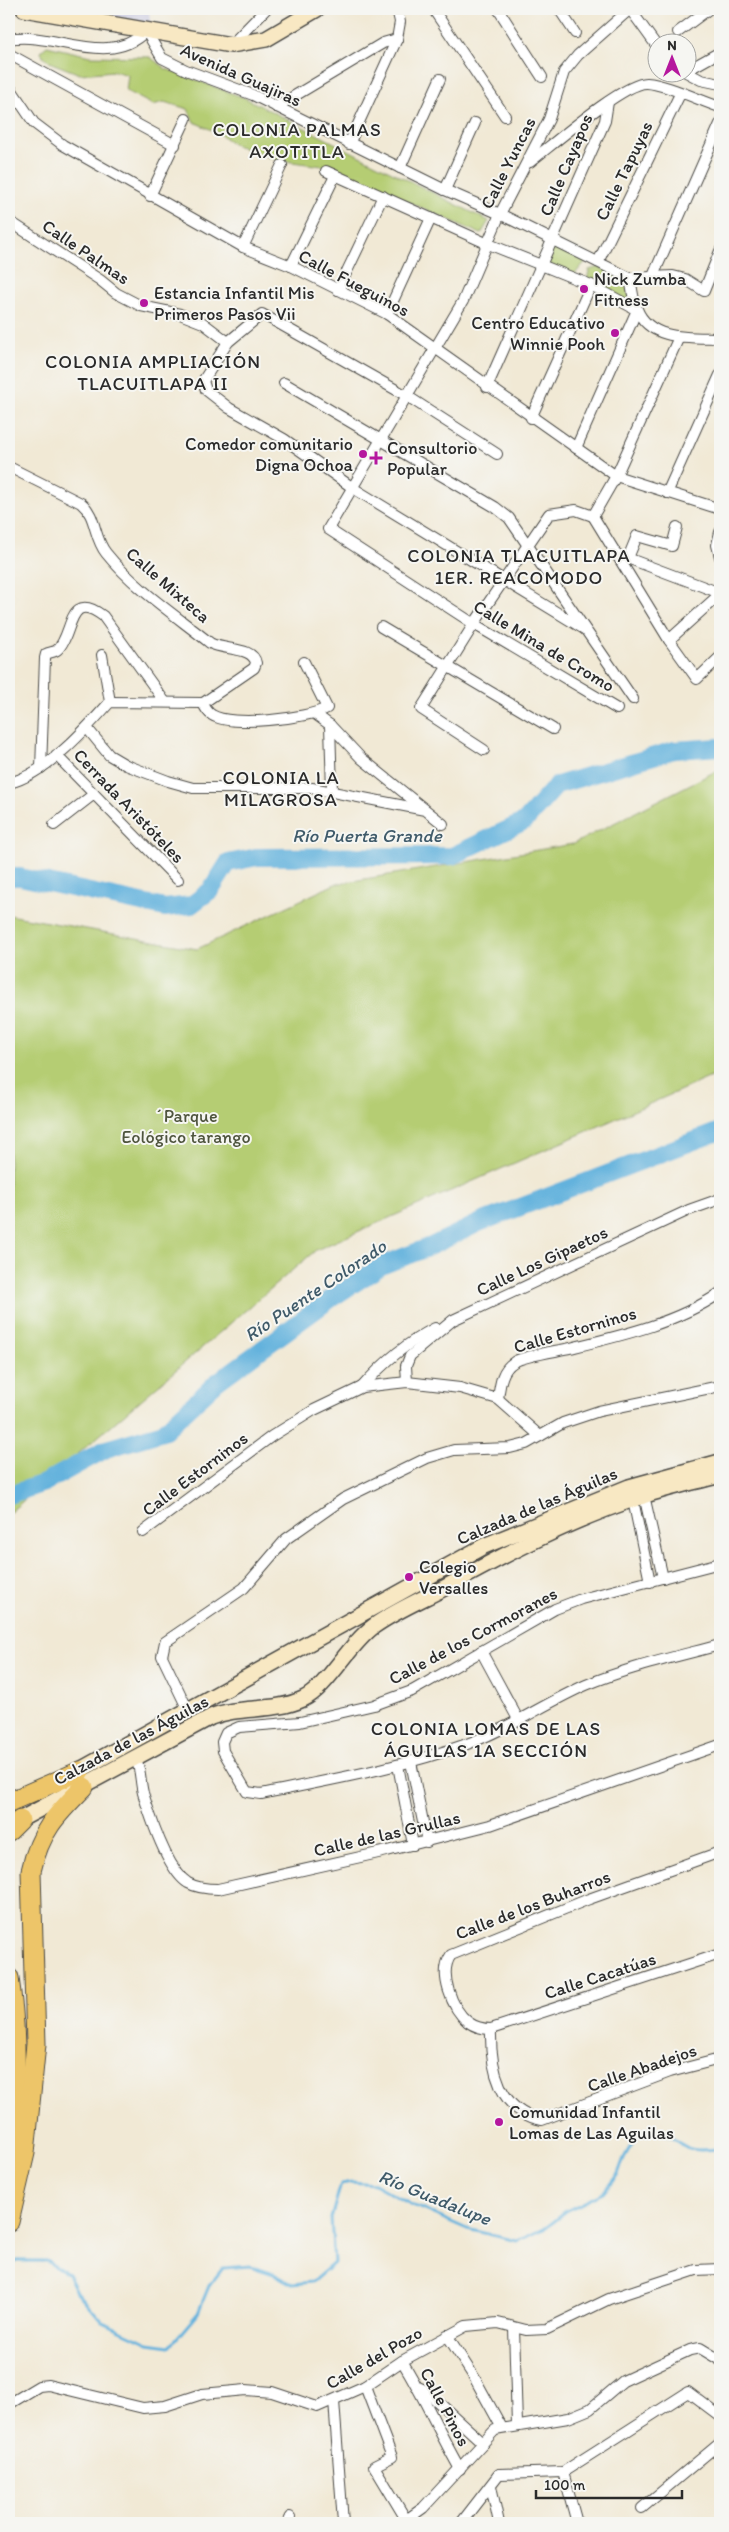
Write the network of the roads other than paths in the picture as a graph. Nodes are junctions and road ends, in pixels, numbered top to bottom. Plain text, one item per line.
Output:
1 (24, 9) edge
2 (266, 9) edge
3 (317, 9) edge
4 (397, 9) edge
5 (433, 9) edge
6 (498, 9) edge
7 (559, 9) edge
8 (630, 9) edge
9 (709, 9) edge
10 (146, 31) junction
11 (647, 32) edge
12 (678, 32) dead end
13 (575, 33) dead end
14 (397, 38) junction
15 (9, 39) edge
16 (231, 45) junction
17 (720, 52) edge
18 (9, 54) edge
19 (696, 66) edge
20 (542, 76) dead end
21 (696, 77) edge
22 (440, 79) dead end
23 (720, 84) edge
24 (9, 86) edge
25 (680, 94) junction
26 (608, 102) junction
27 (276, 107) junction
28 (720, 107) edge
29 (505, 116) dead end
30 (186, 119) dead end
31 (475, 123) dead end
32 (720, 124) edge
33 (350, 144) junction
34 (175, 145) junction
35 (527, 164) junction
36 (282, 165) dead end
37 (400, 168) junction
38 (445, 190) junction
39 (150, 196) junction
40 (383, 196) junction
41 (500, 214) junction
42 (431, 218) junction
43 (9, 220) edge
44 (552, 239) junction
45 (486, 243) junction
46 (243, 247) junction
47 (720, 251) edge
48 (598, 262) junction
49 (540, 265) junction
50 (291, 266) junction
51 (654, 276) junction
52 (630, 278) junction
53 (591, 285) junction
54 (338, 290) junction
55 (637, 310) junction
56 (387, 314) junction
57 (679, 337) junction
58 (720, 338) edge
59 (228, 342) junction
60 (434, 350) junction
61 (720, 375) edge
62 (284, 383) dead end
63 (487, 387) junction
64 (407, 396) junction
65 (531, 418) junction
66 (380, 441) junction
67 (576, 448) junction
68 (497, 454) dead end
69 (9, 467) edge
70 (616, 476) junction
71 (352, 488) junction
72 (666, 493) junction
73 (720, 509) edge
74 (594, 516) junction
75 (677, 527) dead end
76 (328, 529) joint
77 (720, 532) edge
78 (527, 547) junction
79 (614, 553) junction
80 (720, 557) edge
81 (628, 558) junction
82 (504, 580) junction
83 (720, 593) edge
84 (474, 624) junction
85 (381, 627) dead end
86 (584, 629) junction
87 (669, 640) junction
88 (102, 655) dead end
89 (720, 658) edge
90 (304, 662) dead end
91 (447, 667) junction
92 (633, 699) dead end
93 (110, 702) junction
94 (166, 702) junction
95 (203, 703) junction
96 (617, 709) dead end
97 (315, 714) junction
98 (330, 725) junction
99 (87, 728) junction
100 (553, 729) dead end
101 (484, 750) dead end
102 (56, 755) junction
103 (41, 768) junction
104 (9, 783) edge
105 (332, 791) junction
106 (94, 794) junction
107 (425, 810) junction
108 (443, 824) dead end
109 (54, 825) dead end
110 (178, 880) dead end
111 (720, 1199) edge
112 (720, 1293) edge
113 (453, 1320) junction
114 (407, 1382) junction
115 (362, 1386) junction
116 (720, 1386) edge
117 (498, 1399) junction
118 (540, 1436) junction
119 (720, 1462) edge
120 (720, 1475) edge
121 (637, 1491) junction
122 (143, 1532) dead end
123 (720, 1563) edge
124 (663, 1578) junction
125 (650, 1582) junction
126 (336, 1627) junction
127 (352, 1644) junction
128 (720, 1645) edge
129 (481, 1651) junction
130 (243, 1681) junction
131 (188, 1710) junction
132 (251, 1710) junction
133 (519, 1721) junction
134 (141, 1736) junction
135 (720, 1745) edge
136 (149, 1751) junction
137 (136, 1759) junction
138 (411, 1762) junction
139 (398, 1765) junction
140 (82, 1779) junction
141 (17, 1793) edge
142 (9, 1802) edge
143 (12, 1821) edge
144 (427, 1842) junction
145 (413, 1845) junction
146 (720, 1852) edge
147 (720, 1954) edge
148 (9, 1978) edge
149 (491, 2029) junction
150 (720, 2059) edge
151 (9, 2159) edge
152 (9, 2222) edge
153 (720, 2269) edge
154 (514, 2328) junction
155 (447, 2335) junction
156 (720, 2360) edge
157 (402, 2361) junction
158 (365, 2386) junction
159 (418, 2387) junction
160 (334, 2401) junction
161 (9, 2404) edge
162 (720, 2416) edge
163 (517, 2425) junction
164 (498, 2429) junction
165 (483, 2443) junction
166 (720, 2443) edge
167 (460, 2469) junction
168 (563, 2472) junction
169 (491, 2486) junction
170 (642, 2508) dead end
171 (404, 2522) edge
172 (343, 2523) edge
173 (461, 2523) edge
174 (498, 2523) edge
175 (577, 2523) edge

1 - 10 main road
2 - 16 street
3 - 16 main road
4 - 14 street
5 - 29 street
6 - 20 street
7 - 13 street
8 - 11 street
8 - 35 street, Calle Yuncas
9 - 12 street
10 - 15 street
10 - 16 main road
10 - 27 street, Avenida Guajiras
14 - 27 street
14 - 33 street
17 - 19 street
18 - 34 street
21 - 23 street
22 - 37 street
24 - 39 street, Calle Fueguinos
25 - 26 street
25 - 28 street
25 - 48 street, Calle Tapuyas
26 - 35 street
26 - 44 street, Calle Cayapos
27 - 33 street, Avenida Guajiras
30 - 34 street
31 - 38 street
32 - 51 street
33 - 37 street, Avenida Guajiras
34 - 39 street
35 - 41 street, Calle Yuncas
36 - 46 street
37 - 38 street, Avenida Guajiras
38 - 41 street, Avenida Guajiras
39 - 46 street, Calle Fueguinos
40 - 42 street
40 - 50 street
40 - 54 street
41 - 44 street, Avenida Guajiras
41 - 45 street, Calle Yuncas
42 - 45 street
42 - 56 street
43 - 59 street, Calle Palmas
44 - 48 street, Avenida Guajiras
44 - 49 street
45 - 49 street
45 - 60 street, Calle Yuncas
46 - 50 street, Calle Fueguinos
47 - 51 street
48 - 52 street, Avenida Guajiras
49 - 53 street
49 - 63 street
50 - 54 street, Calle Fueguinos
51 - 52 street
52 - 55 street
53 - 55 street
53 - 65 street
54 - 56 street, Calle Fueguinos
55 - 57 street
55 - 67 street
56 - 60 street, Calle Fueguinos
57 - 58 street
57 - 70 street
59 - 64 street
59 - 71 street
60 - 63 street, Calle Fueguinos
60 - 64 street, Calle Yuncas
61 - 72 street
62 - 66 street
63 - 65 street, Calle Fueguinos
64 - 66 street, Calle Yuncas
64 - 68 street
65 - 67 street, Calle Fueguinos
66 - 71 street, Calle Yuncas
66 - 78 street
67 - 70 street, Calle Fueguinos
69 - 95 street, Calle Mixteca
70 - 72 street, Calle Fueguinos
70 - 74 street
71 - 76 street, Calle Yuncas
71 - 82 street
72 - 73 street, Calle Fueguinos
74 - 78 street
74 - 79 street
75 - 81 street
76 - 84 street, Calle Mina de Cromo
77 - 80 street
78 - 82 street
78 - 86 street
79 - 81 street
79 - 87 street
81 - 83 street
82 - 84 street
82 - 86 street
83 - 87 street
84 - 91 street
84 - 96 street, Calle Mina de Cromo
85 - 91 street
86 - 92 street
87 - 89 street
88 - 93 street
90 - 97 street
91 - 100 street
91 - 101 street
93 - 94 street
93 - 99 street
94 - 95 street
94 - 103 street
95 - 97 street
97 - 98 street
98 - 105 street
98 - 107 street
99 - 102 street
99 - 105 street
102 - 103 street
102 - 106 street, Cerrada Aristóteles
103 - 104 street
105 - 107 street
106 - 109 street
106 - 110 street, Cerrada Aristóteles
107 - 108 street
111 - 113 street, Calle Los Gipaetos
112 - 117 street, Calle Estorninos
113 - 114 street, Calle Los Gipaetos
113 - 115 street
114 - 115 street, Calle Estorninos
114 - 117 street, Calle Estorninos
115 - 122 street, Calle Estorninos
116 - 118 street
117 - 118 street
118 - 131 street
119 - 121 main road, Calzada de las Águilas
120 - 121 main road, Calzada de las Águilas
121 - 124 street
121 - 125 street
121 - 126 main road, Calzada de las Águilas
121 - 127 main road, Calzada de las Águilas
123 - 124 street, Calle de los Cormoranes
124 - 125 street, Calle de los Cormoranes
125 - 129 street, Calle de los Cormoranes
126 - 127 main road
126 - 130 main road, Calzada de las Águilas
127 - 132 main road, Calzada de las Águilas
128 - 133 street
129 - 133 street
129 - 139 street, Calle de los Cormoranes
130 - 131 main road, Calzada de las Águilas
130 - 132 main road
131 - 134 main road, Calzada de las Águilas
132 - 136 main road, Calzada de las Águilas
133 - 138 street
134 - 136 main road
134 - 140 main road, Calzada de las Águilas
135 - 144 street, Calle de las Grullas
136 - 137 main road, Calzada de las Águilas
137 - 140 main road, Calzada de las Águilas
137 - 145 street, Calle de las Grullas
138 - 139 street
138 - 144 street
139 - 145 street
140 - 141 highway
140 - 143 main road, Calzada de las Águilas
140 - 152 highway
141 - 142 highway
144 - 145 street, Calle de las Grullas
146 - 149 street, Calle de los Buharros
147 - 149 street, Calle Cacatúas
148 - 151 highway
149 - 150 street, Calle Abadejos
153 - 154 street, Calle del Pozo
154 - 155 street, Calle del Pozo
154 - 163 street
155 - 157 street, Calle del Pozo
155 - 164 street
156 - 163 street
157 - 158 street, Calle del Pozo
157 - 159 street, Calle Pinos
158 - 160 street, Calle del Pozo
158 - 171 street
159 - 165 street
159 - 167 street, Calle Pinos
160 - 161 street, Calle del Pozo
160 - 172 street
162 - 168 street
163 - 164 street
164 - 165 street
165 - 167 street
166 - 170 street
167 - 171 street
168 - 169 street
168 - 175 street
169 - 173 street
169 - 174 street

